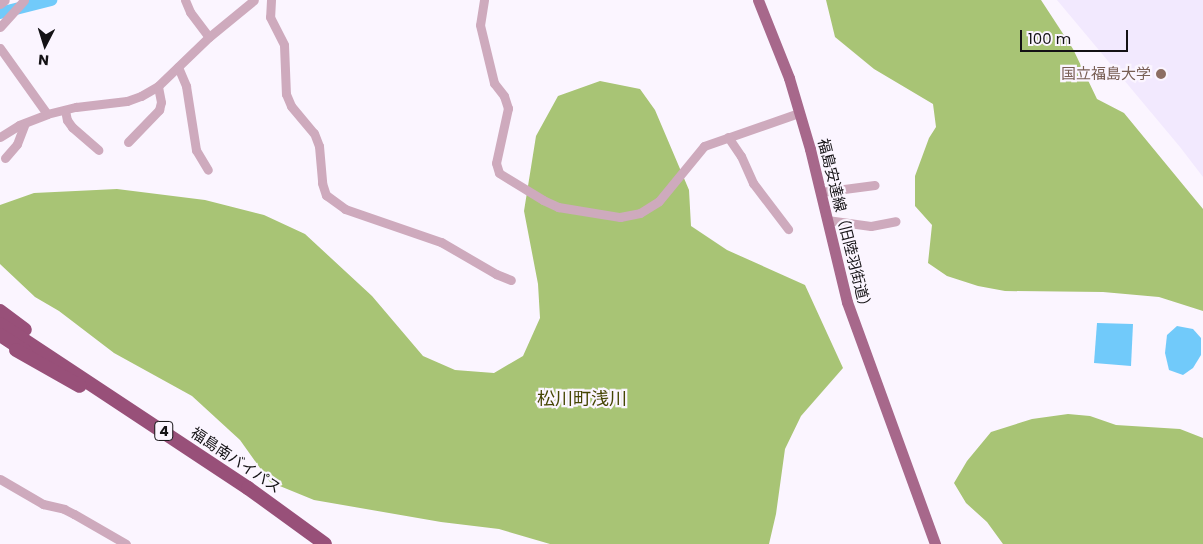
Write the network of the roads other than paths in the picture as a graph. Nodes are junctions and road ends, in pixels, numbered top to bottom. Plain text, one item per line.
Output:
1 (5, 0) edge
2 (24, 0) edge
3 (185, 0) edge
4 (254, 0) edge
5 (271, 0) edge
6 (484, 0) edge
7 (758, 0) edge
8 (0, 4) edge
9 (1, 26) edge
10 (209, 37) junction
11 (0, 48) edge
12 (178, 67) junction
13 (158, 86) junction
14 (66, 110) junction
15 (799, 113) junction
16 (47, 114) junction
17 (25, 122) junction
18 (0, 137) edge
19 (728, 137) junction
20 (128, 142) dead end
21 (98, 150) dead end
22 (5, 158) dead end
23 (208, 170) dead end
24 (875, 185) dead end
25 (821, 192) junction
26 (827, 220) junction
27 (896, 222) dead end
28 (788, 229) dead end
29 (511, 280) dead end
30 (0, 311) edge
31 (0, 324) edge
32 (0, 336) edge
33 (0, 341) edge
34 (90, 392) junction
35 (115, 399) junction
36 (0, 479) edge
37 (121, 543) edge
38 (312, 544) edge
39 (325, 544) edge
40 (935, 544) edge

1 - 8 street
2 - 9 street
3 - 10 street
4 - 10 street
5 - 29 street
6 - 19 street
7 - 15 main road, 福島安達線（旧陸羽街道）
10 - 12 street
11 - 16 street
12 - 13 street
12 - 23 street
13 - 14 street
13 - 20 street
14 - 16 street
14 - 21 street
15 - 19 street
15 - 25 main road, 福島安達線（旧陸羽街道）
16 - 17 street
17 - 18 street
17 - 22 street
19 - 28 street
24 - 25 street
25 - 26 main road, 福島安達線（旧陸羽街道）
26 - 27 street
26 - 40 main road, 福島安達線（旧陸羽街道）
30 - 35 highway
31 - 35 highway, 福島南バイパス / 4
32 - 34 highway, 福島南バイパス / 4
33 - 34 highway
34 - 38 highway, 福島南バイパス / 4
35 - 39 highway, 福島南バイパス / 4
36 - 37 street

